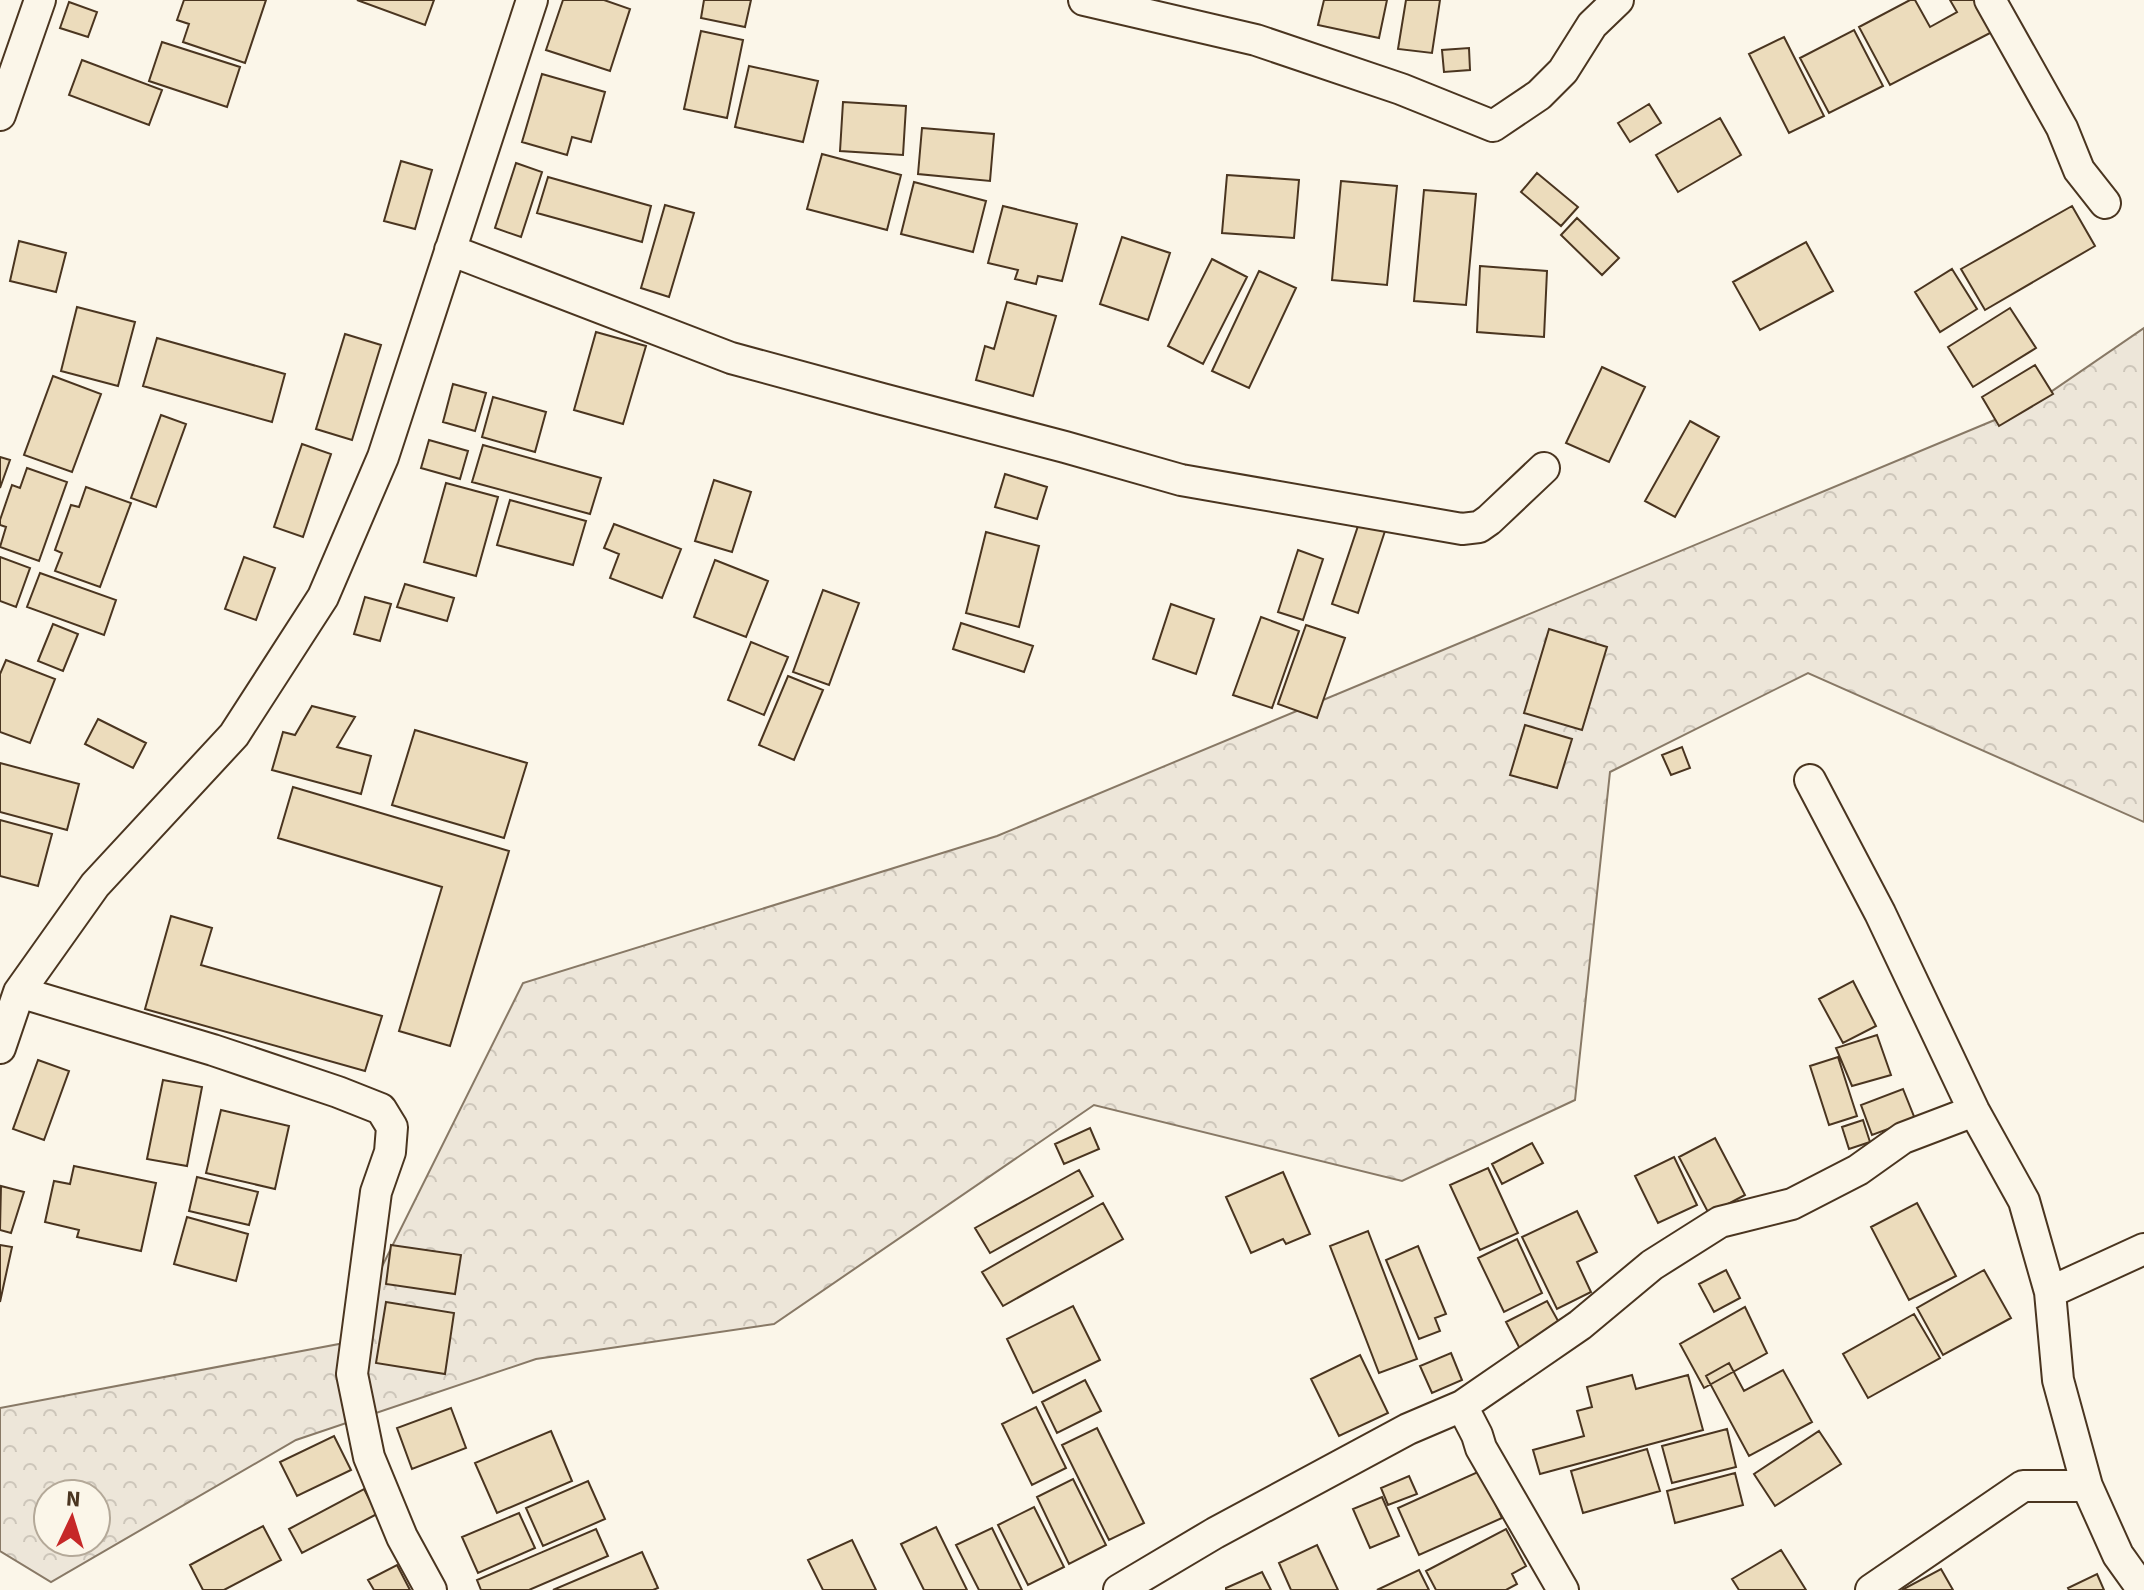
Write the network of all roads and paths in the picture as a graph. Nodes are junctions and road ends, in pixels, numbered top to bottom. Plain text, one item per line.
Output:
1 (40, 0) edge
2 (532, 0) edge
3 (1084, 0) edge
4 (1618, 0) edge
5 (1990, 0) edge
6 (0, 115) edge
7 (2105, 203) dead end
8 (450, 250) junction
9 (1544, 468) dead end
10 (1810, 780) dead end
11 (19, 992) junction
12 (0, 1048) edge
13 (1974, 1111) junction
14 (2144, 1249) edge
15 (2050, 1292) junction
16 (1462, 1406) junction
17 (2087, 1486) junction
18 (431, 1590) edge
19 (1119, 1590) edge
20 (1563, 1590) edge
21 (1871, 1590) edge
22 (2143, 1590) edge

1 - 6 street
2 - 8 street
3 - 4 street
5 - 7 street
8 - 9 street
8 - 11 street
10 - 13 street
11 - 12 street
11 - 18 street
13 - 15 street
13 - 16 street
14 - 15 street
15 - 17 street
16 - 19 street
16 - 20 street
17 - 21 street
17 - 22 street

